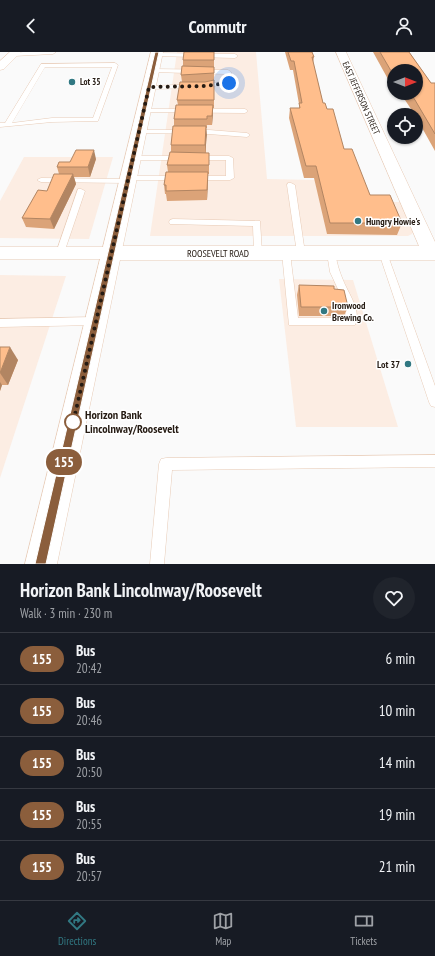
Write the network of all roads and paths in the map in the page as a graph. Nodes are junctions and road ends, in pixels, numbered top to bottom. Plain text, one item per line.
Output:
1 (53, 52) edge
2 (341, 52) edge
3 (15, 53) edge
4 (156, 54) edge
5 (235, 56) dead end
6 (0, 67) edge
7 (152, 71) junction
8 (149, 87) junction
9 (143, 111) junction
10 (245, 111) dead end
11 (4, 125) edge
12 (138, 132) junction
13 (247, 135) dead end
14 (133, 158) junction
15 (128, 179) junction
16 (41, 180) dead end
17 (290, 185) dead end
18 (81, 191) dead end
19 (173, 222) dead end
20 (0, 253) edge
21 (60, 253) junction
22 (111, 253) junction
23 (258, 253) junction
24 (293, 253) junction
25 (331, 253) junction
26 (383, 253) junction
27 (433, 253) edge
28 (96, 321) junction
29 (0, 323) edge
30 (435, 402) edge
31 (435, 461) edge
32 (41, 564) edge
33 (157, 564) edge

1 - 3 lane
2 - 27 street, EAST JEFFERSON STREET
3 - 6 street
4 - 5 lane
4 - 7 main road
7 - 8 main road
7 - 8 lane
8 - 9 main road
9 - 10 lane
9 - 12 main road
11 - 11 lane
12 - 13 lane
12 - 14 main road
14 - 15 main road
14 - 15 lane
15 - 16 lane
15 - 22 main road
17 - 24 lane
18 - 21 lane
19 - 23 lane
20 - 21 street, ROOSEVELT ROAD
21 - 22 street, ROOSEVELT ROAD
22 - 23 main road, ROOSEVELT ROAD
22 - 28 main road
23 - 24 main road, ROOSEVELT ROAD
24 - 25 main road, ROOSEVELT ROAD
24 - 25 lane
25 - 26 main road, ROOSEVELT ROAD
26 - 27 main road, ROOSEVELT ROAD
26 - 30 lane
28 - 29 lane
28 - 32 main road
31 - 33 lane

